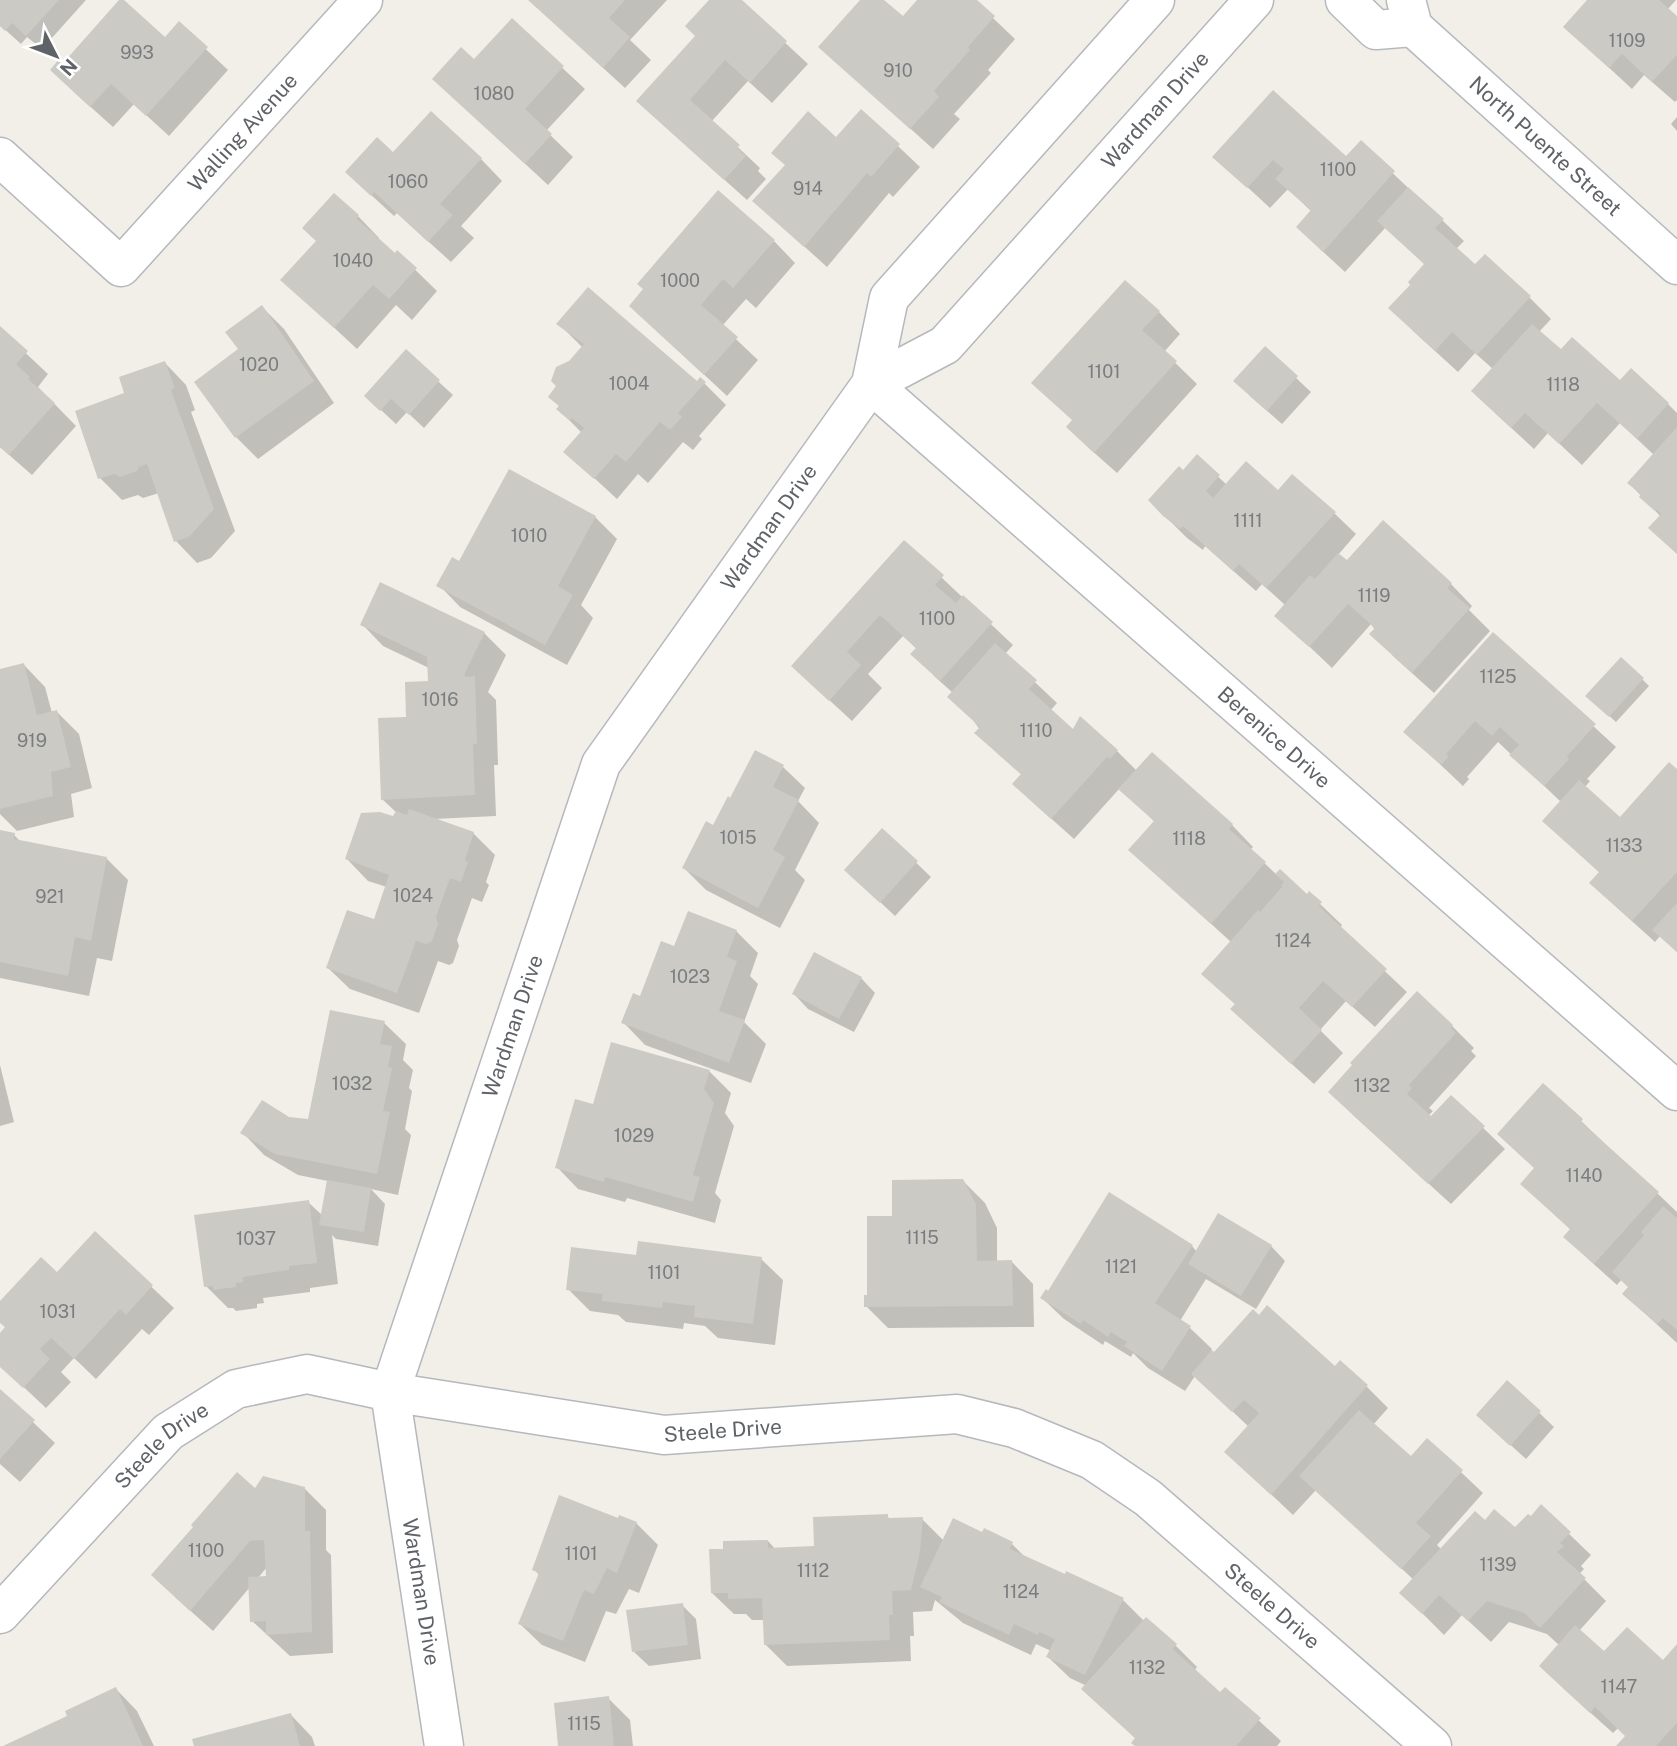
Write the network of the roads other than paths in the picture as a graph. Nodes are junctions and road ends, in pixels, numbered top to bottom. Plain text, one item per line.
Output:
1 (363, 0) edge
2 (1155, 0) edge
3 (1254, 0) edge
4 (1345, 0) edge
5 (1410, 14) edge
6 (0, 157) edge
7 (1677, 265) edge
8 (871, 384) junction
9 (1677, 1091) edge
10 (390, 1392) junction
11 (0, 1614) edge
12 (444, 1746) edge
13 (1432, 1746) edge

1 - 6 street, Walling Avenue
2 - 8 street, Wardman Drive
3 - 8 street, Wardman Drive
4 - 5 street, North Puente Street
5 - 7 street, North Puente Street
8 - 9 street, Berenice Drive
8 - 10 street, Wardman Drive
10 - 11 street, Steele Drive
10 - 12 street, Wardman Drive
10 - 13 street, Steele Drive

